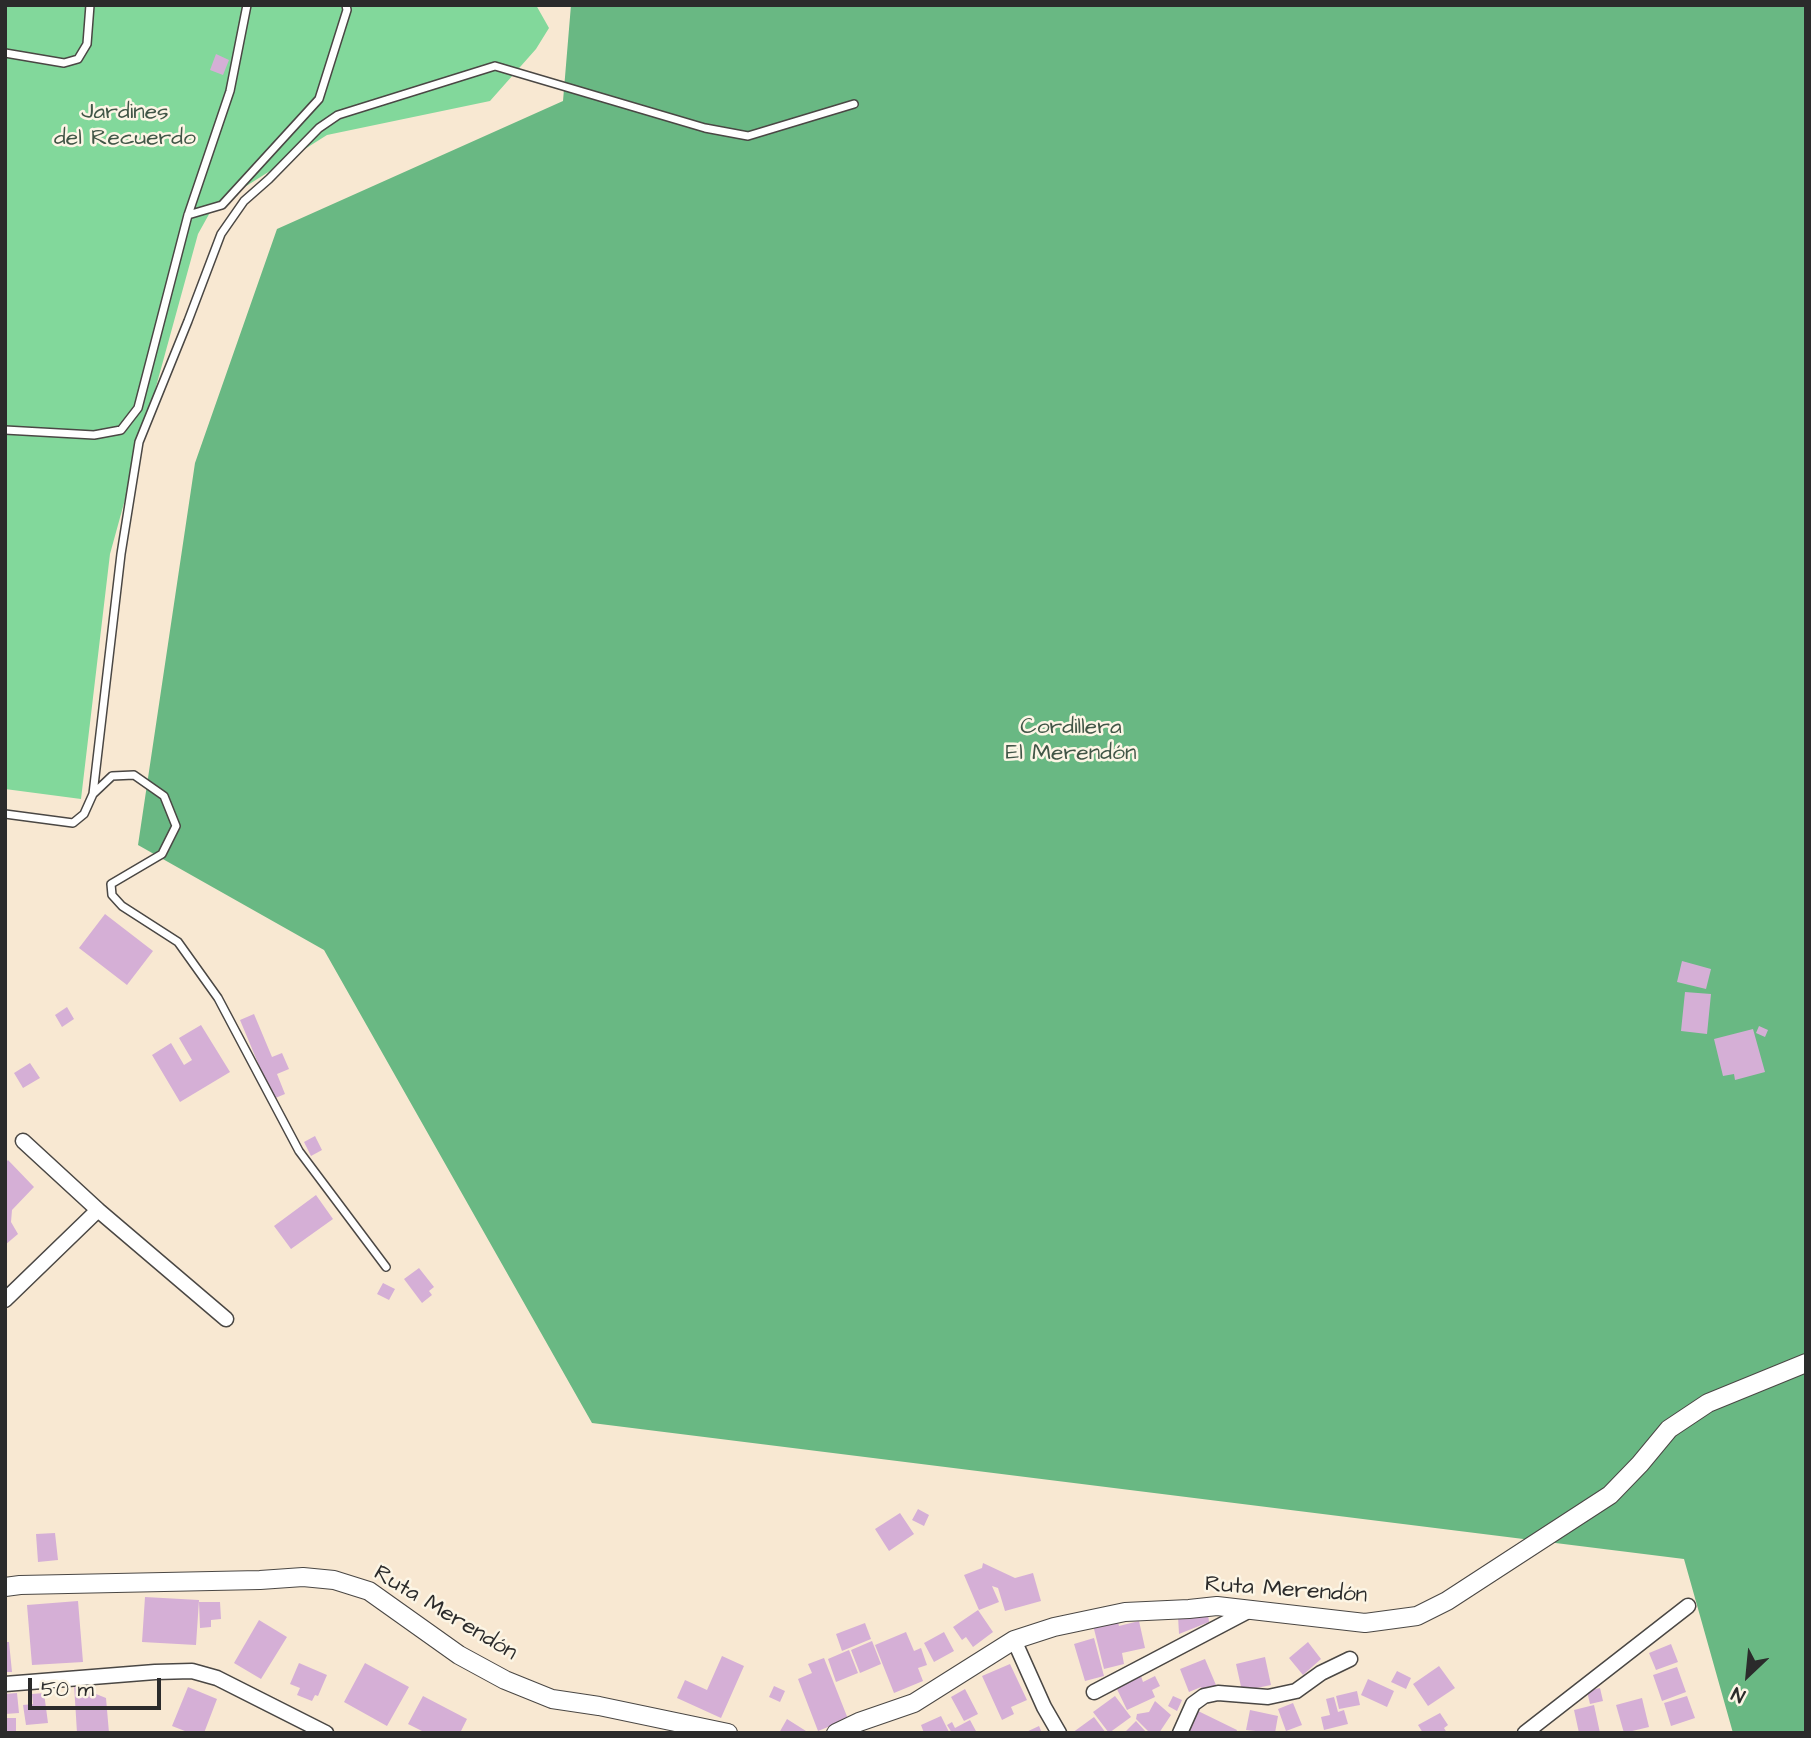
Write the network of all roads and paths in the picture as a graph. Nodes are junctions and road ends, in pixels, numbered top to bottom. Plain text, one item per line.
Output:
1 (90, 5) edge
2 (247, 5) edge
3 (346, 5) edge
4 (5, 52) edge
5 (854, 104) dead end
6 (188, 215) junction
7 (5, 429) edge
8 (93, 793) junction
9 (5, 814) edge
10 (23, 1141) dead end
11 (98, 1210) junction
12 (386, 1267) dead end
13 (5, 1300) edge
14 (226, 1319) dead end
15 (1806, 1363) edge
16 (5, 1587) edge
17 (1688, 1606) dead end
18 (1252, 1609) junction
19 (1014, 1640) junction
20 (1349, 1659) dead end
21 (5, 1684) edge
22 (1094, 1692) dead end
23 (326, 1733) edge
24 (728, 1733) edge
25 (836, 1733) edge
26 (1059, 1733) edge
27 (1180, 1733) edge
28 (1525, 1733) edge

1 - 4 lane
2 - 6 lane
3 - 6 lane
5 - 8 lane
6 - 7 lane
8 - 9 lane
8 - 12 lane
10 - 11 street
11 - 13 street
11 - 14 street
15 - 18 street, Ruta Merendón
16 - 24 street, Ruta Merendón
17 - 28 street
18 - 19 street, Ruta Merendón
18 - 22 street
19 - 25 street, Ruta Merendón
19 - 26 street
20 - 27 street
21 - 23 street

